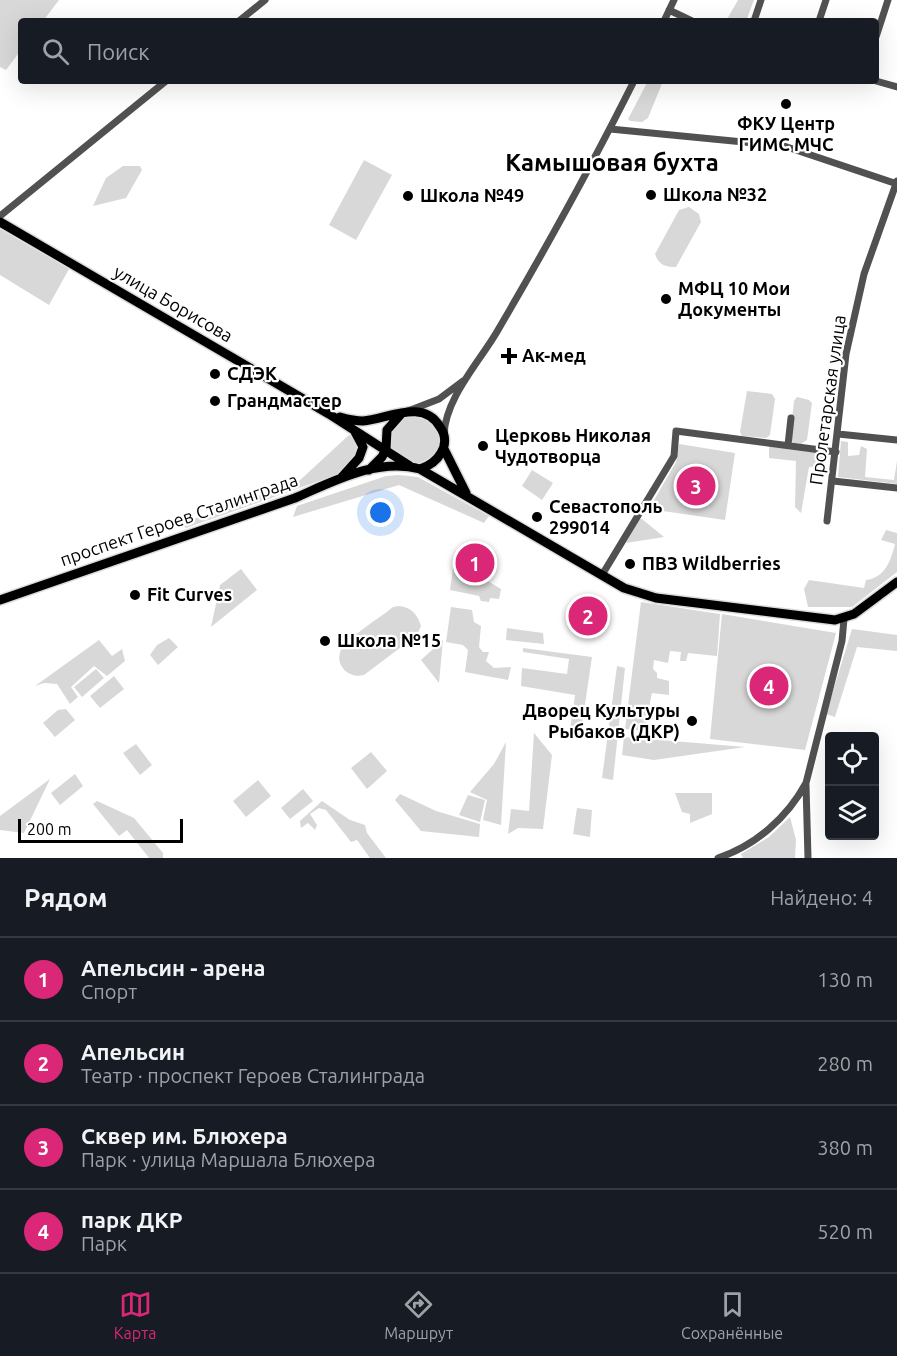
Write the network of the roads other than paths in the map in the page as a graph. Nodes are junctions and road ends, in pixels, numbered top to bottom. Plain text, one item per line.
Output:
1 (265, 0) edge
2 (674, 0) edge
3 (761, 0) edge
4 (826, 0) edge
5 (888, 0) edge
6 (669, 10) junction
7 (243, 18) edge
8 (665, 18) edge
9 (686, 18) edge
10 (755, 18) edge
11 (820, 18) edge
12 (879, 28) edge
13 (879, 82) edge
14 (162, 84) edge
15 (632, 84) edge
16 (897, 87) edge
17 (610, 129) junction
18 (897, 183) edge
19 (0, 216) edge
20 (0, 222) edge
21 (465, 380) junction
22 (402, 413) junction
23 (329, 414) junction
24 (791, 418) dead end
25 (352, 428) junction
26 (838, 434) junction
27 (444, 435) junction
28 (897, 440) edge
29 (788, 445) junction
30 (386, 449) junction
31 (444, 449) junction
32 (836, 452) junction
33 (415, 468) junction
34 (369, 470) junction
35 (340, 479) junction
36 (833, 481) junction
37 (897, 488) edge
38 (469, 497) junction
39 (827, 521) dead end
40 (602, 575) junction
41 (897, 582) edge
42 (0, 600) edge
43 (844, 619) junction
44 (806, 783) junction
45 (718, 858) edge
46 (808, 858) edge

1 - 7 street
2 - 6 street
3 - 10 street
4 - 11 street
5 - 12 street
6 - 8 street
6 - 9 street
13 - 16 street
14 - 19 street
15 - 17 street
17 - 18 street
17 - 21 street
18 - 26 street, Пролетарская улица
20 - 23 main road, улица Борисова
21 - 22 street
21 - 27 street
22 - 23 main road, улица Борисова
22 - 27 main road
22 - 30 main road
23 - 25 main road, улица Борисова
24 - 29 street
25 - 30 main road, улица Борисова
25 - 35 main road
26 - 28 street
26 - 32 street, Пролетарская улица
27 - 31 main road
29 - 32 street
29 - 40 street
30 - 33 main road
30 - 34 main road
31 - 33 main road
31 - 38 main road
32 - 36 street, Пролетарская улица
33 - 34 main road, проспект Героев Сталинграда
33 - 38 main road
34 - 35 main road, проспект Героев Сталинграда
35 - 42 main road, проспект Героев Сталинграда
36 - 37 street
36 - 39 street, Пролетарская улица
38 - 40 main road
40 - 43 main road
41 - 43 main road
43 - 44 street
44 - 45 street
44 - 46 street

